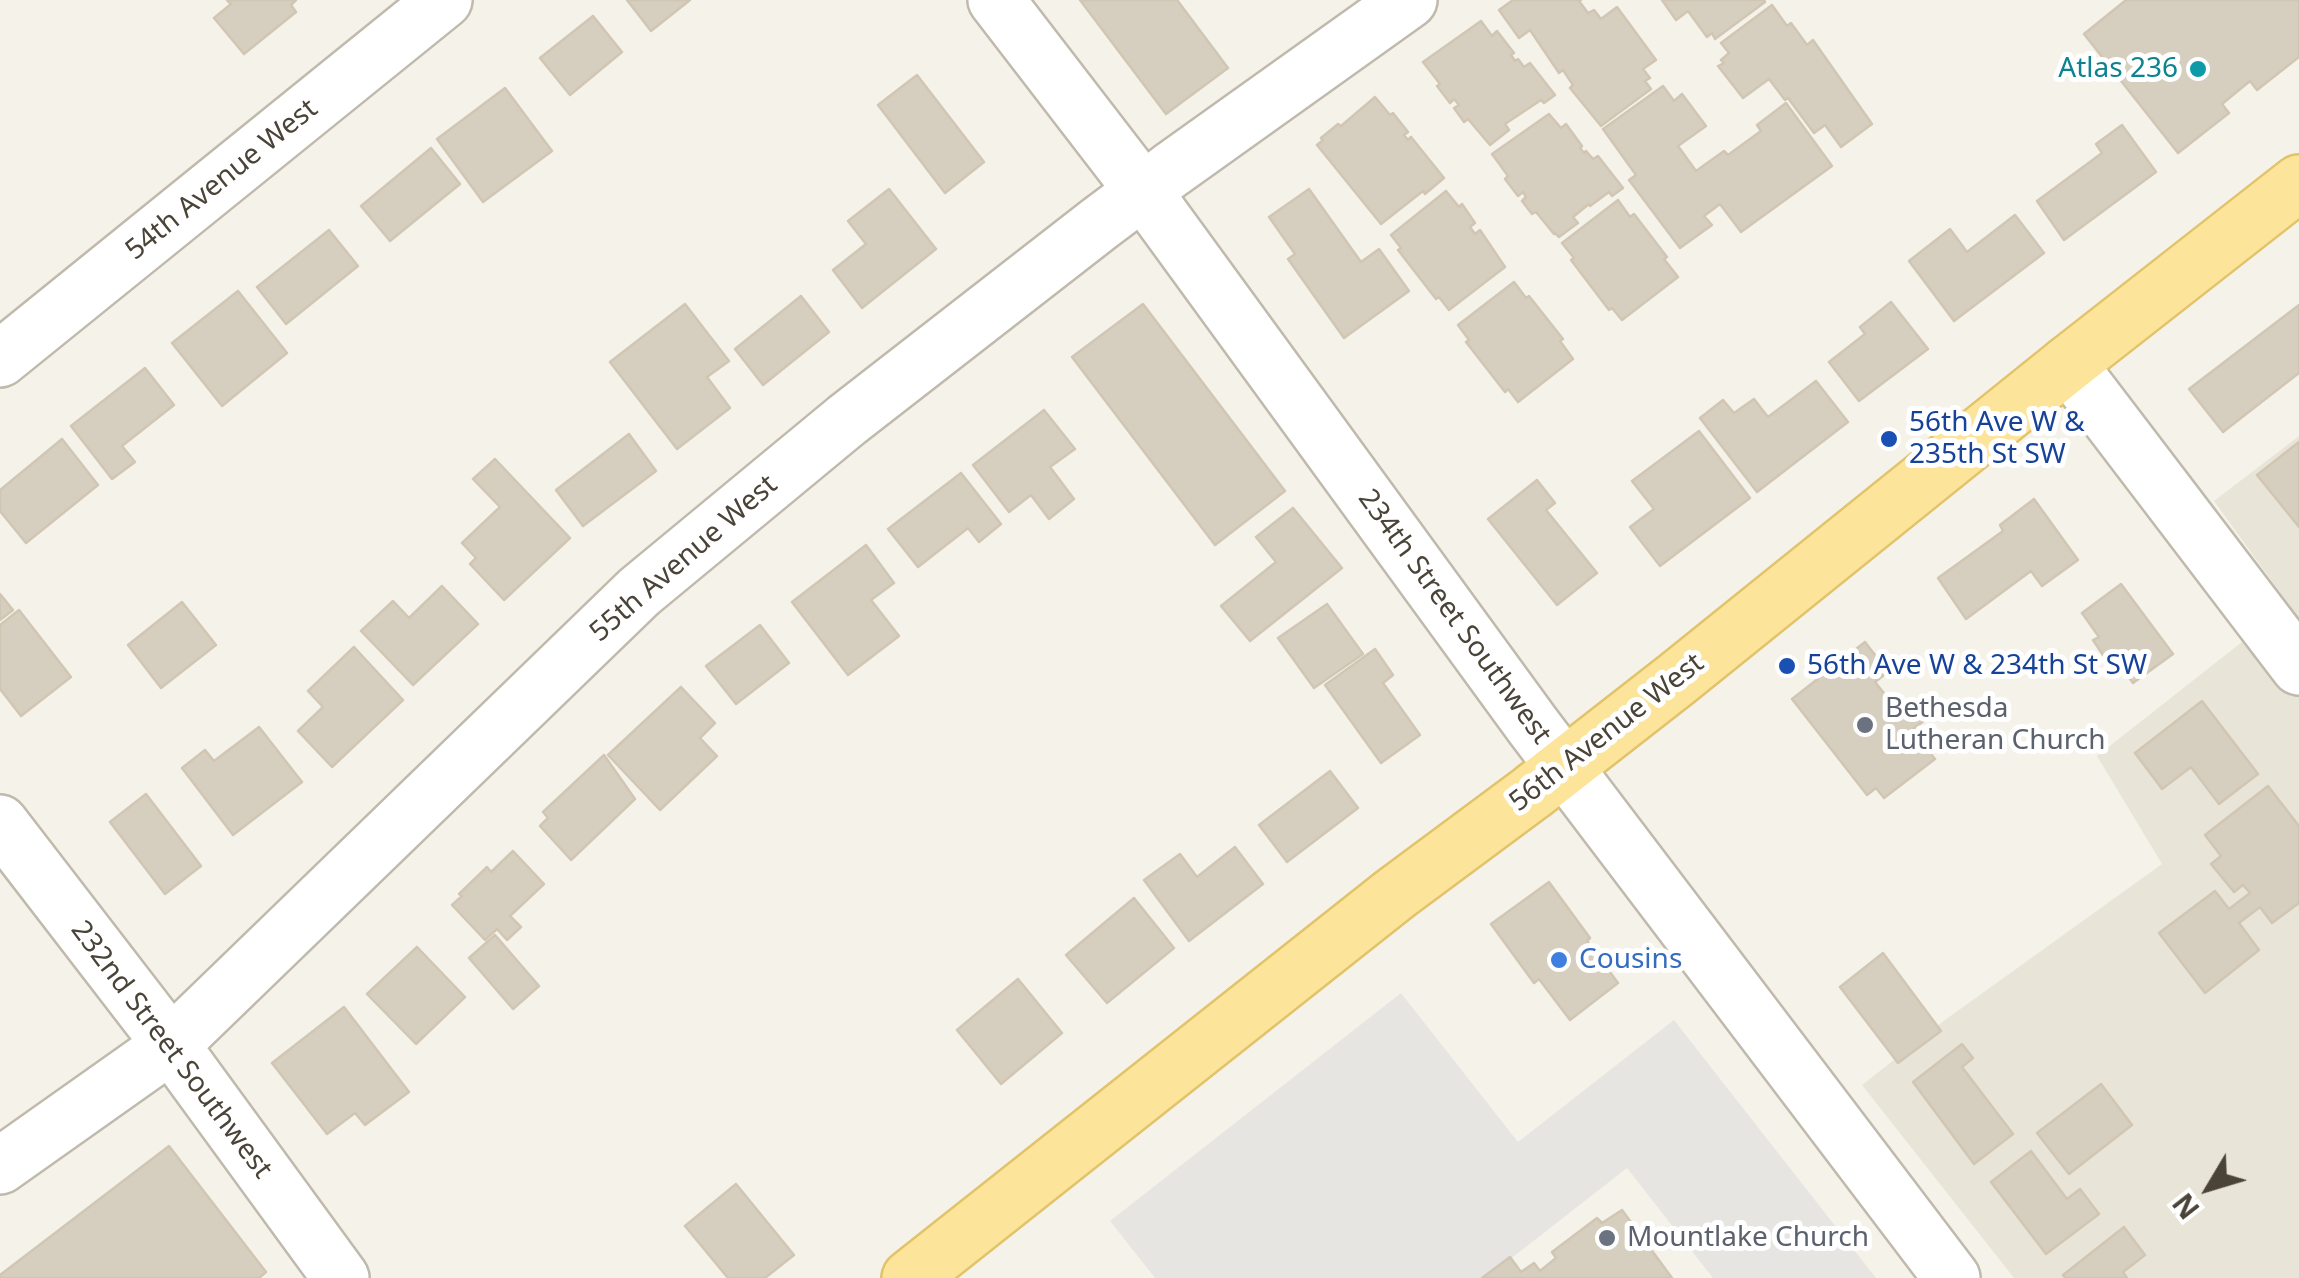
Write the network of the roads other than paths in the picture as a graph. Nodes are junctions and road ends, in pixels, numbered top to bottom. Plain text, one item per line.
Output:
1 (444, 0) edge
2 (996, 0) edge
3 (1409, 0) edge
4 (2299, 183) edge
5 (1143, 190) junction
6 (0, 359) edge
7 (2068, 364) junction
8 (2299, 667) edge
9 (1564, 767) junction
10 (0, 823) edge
11 (171, 1045) junction
12 (0, 1166) edge
13 (341, 1278) edge
14 (910, 1278) edge
15 (1952, 1278) edge

1 - 6 street, 54th Avenue West
2 - 5 street, 234th Street Southwest
3 - 5 street, 55th Avenue West
4 - 7 main road, 56th Avenue West
5 - 9 street, 234th Street Southwest
5 - 11 street, 55th Avenue West
7 - 8 street
7 - 9 main road, 56th Avenue West
9 - 14 main road, 56th Avenue West
9 - 15 street, 234th Street Southwest
10 - 11 street, 232nd Street Southwest
11 - 12 street, 55th Avenue West
11 - 13 street, 232nd Street Southwest

